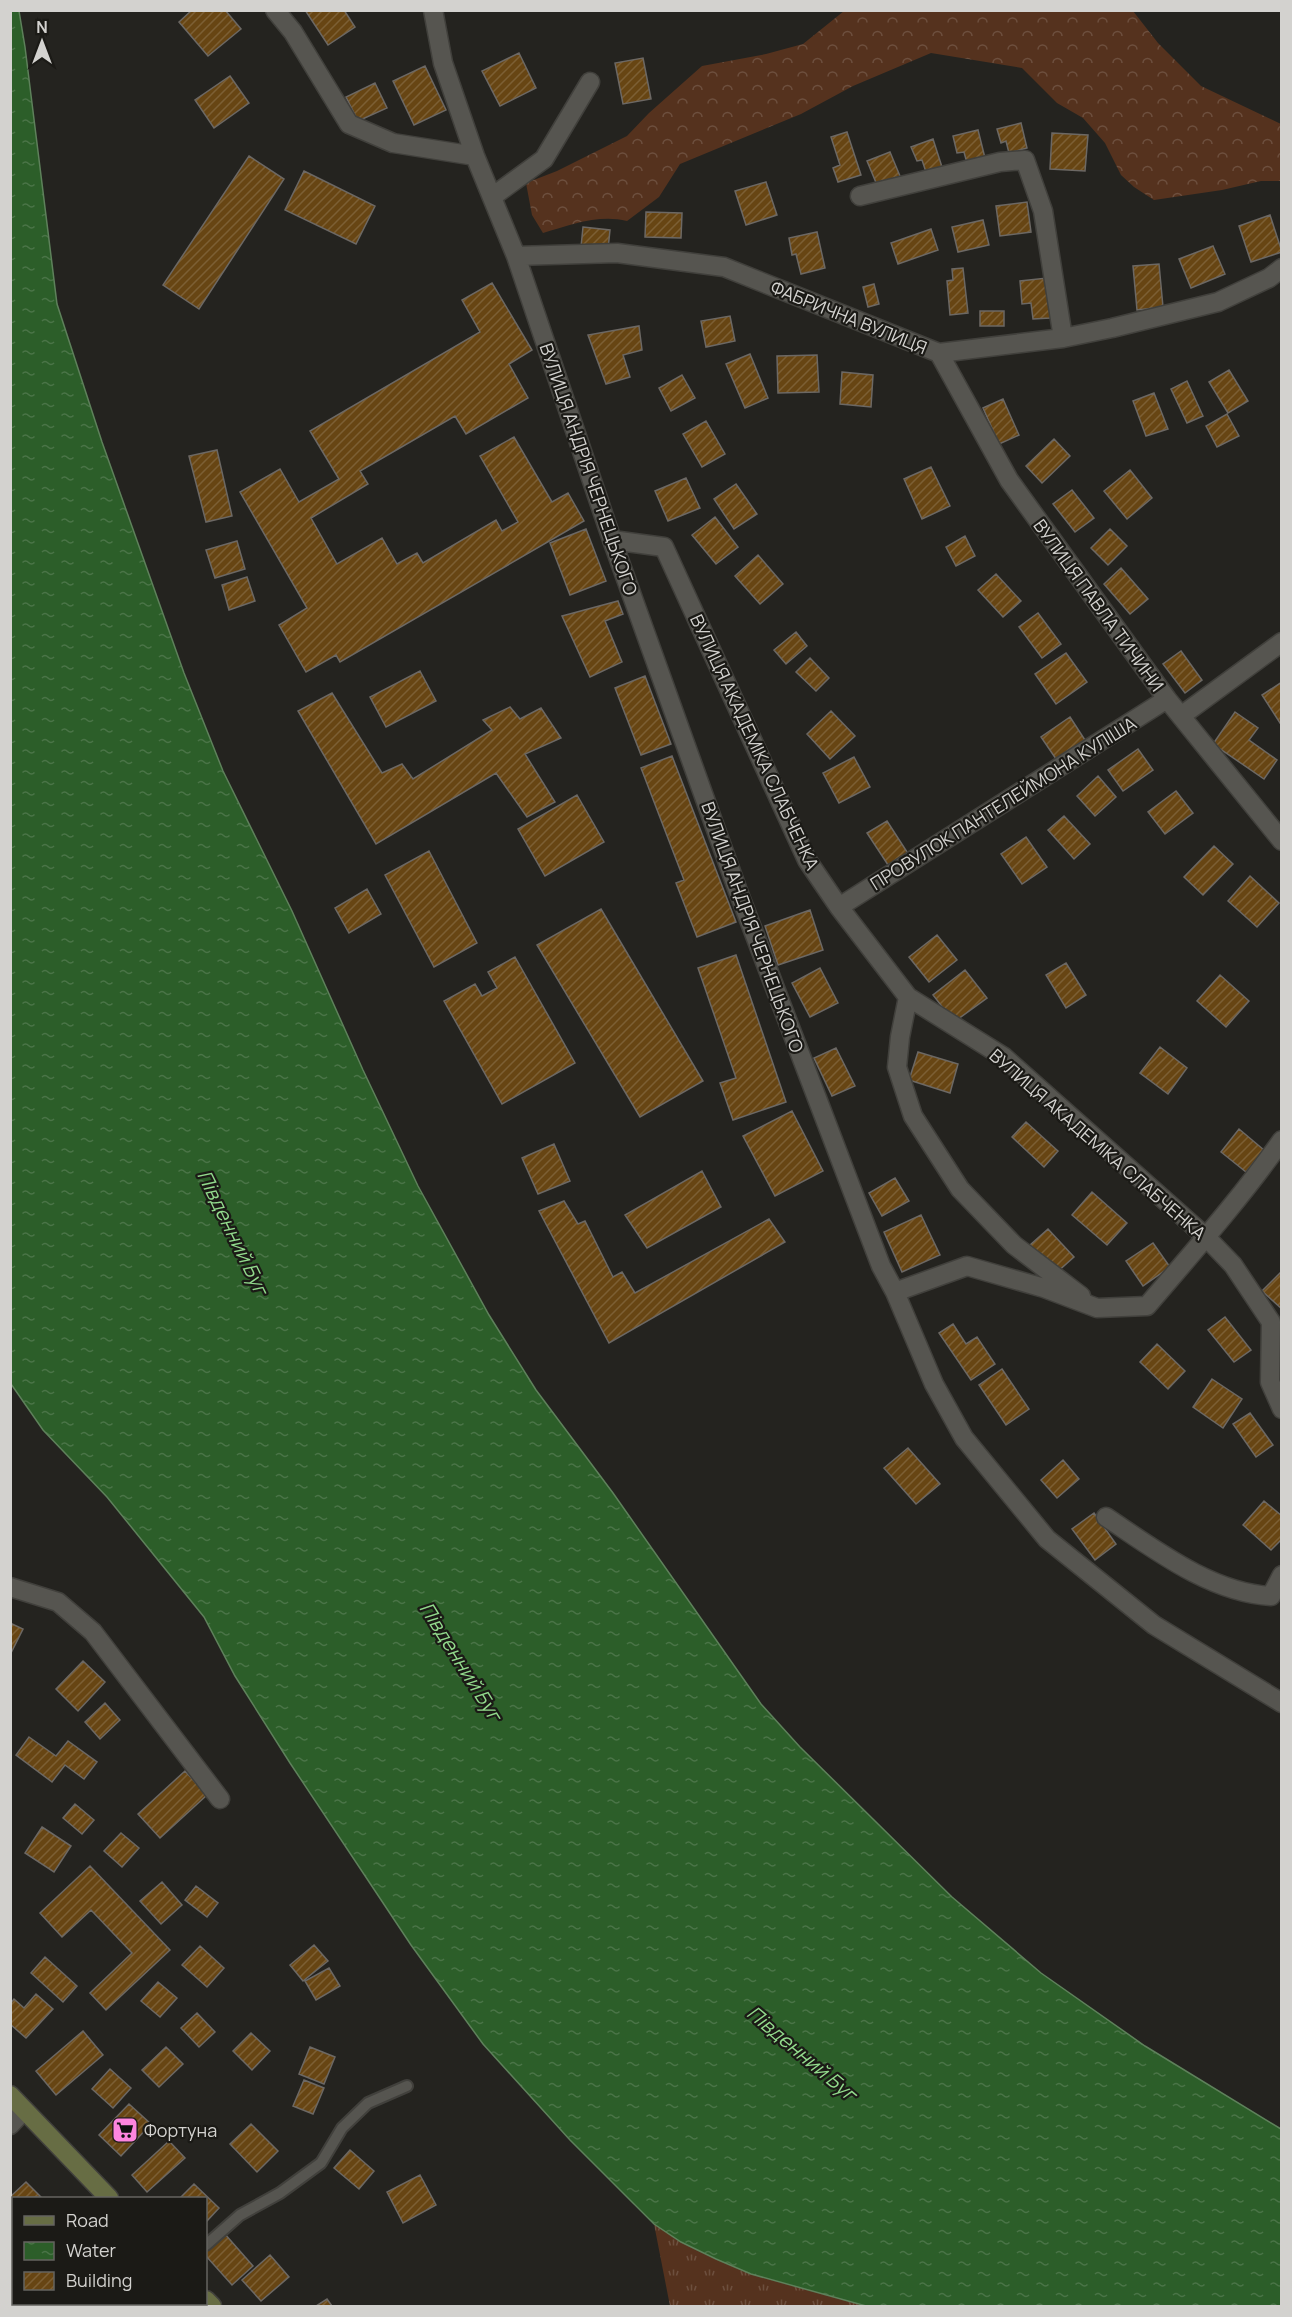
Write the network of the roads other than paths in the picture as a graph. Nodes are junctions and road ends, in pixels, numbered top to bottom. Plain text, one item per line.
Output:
1 (275, 10) edge
2 (433, 10) edge
3 (590, 82) dead end
4 (475, 156) junction
5 (860, 196) dead end
6 (492, 197) junction
7 (516, 256) junction
8 (1281, 268) edge
9 (1063, 338) junction
10 (939, 352) junction
11 (612, 540) junction
12 (1281, 642) edge
13 (1167, 699) junction
14 (1181, 716) junction
15 (1281, 842) edge
16 (839, 907) junction
17 (908, 997) junction
18 (1281, 1140) edge
19 (1206, 1237) junction
20 (895, 1292) junction
21 (1097, 1308) junction
22 (1281, 1409) edge
23 (1106, 1517) dead end
24 (1281, 1575) edge
25 (10, 1587) edge
26 (1281, 1702) edge
27 (220, 1799) dead end
28 (408, 2086) dead end
29 (10, 2095) edge
30 (24, 2110) junction
31 (10, 2125) edge
32 (107, 2197) edge
33 (207, 2244) edge

1 - 4 street
2 - 4 street, ВУЛИЦЯ АНДРІЯ ЧЕРНЕЦЬКОГО
3 - 6 street
4 - 6 street, ВУЛИЦЯ АНДРІЯ ЧЕРНЕЦЬКОГО
5 - 9 street
6 - 7 street, ВУЛИЦЯ АНДРІЯ ЧЕРНЕЦЬКОГО
7 - 10 street, ФАБРИЧНА ВУЛИЦЯ
7 - 11 street, ВУЛИЦЯ АНДРІЯ ЧЕРНЕЦЬКОГО
8 - 9 street, ФАБРИЧНА ВУЛИЦЯ
9 - 10 street, ФАБРИЧНА ВУЛИЦЯ
10 - 13 street, ВУЛИЦЯ ПАВЛА ТИЧИНИ
11 - 16 street, ВУЛИЦЯ АКАДЕМІКА СЛАБЧЕНКА
11 - 20 street, ВУЛИЦЯ АНДРІЯ ЧЕРНЕЦЬКОГО
12 - 14 street
13 - 14 street, ВУЛИЦЯ ПАВЛА ТИЧИНИ
13 - 16 street, ПРОВУЛОК ПАНТЕЛЕЙМОНА КУЛІША
14 - 15 street, ВУЛИЦЯ ПАВЛА ТИЧИНИ
16 - 17 street, ВУЛИЦЯ АКАДЕМІКА СЛАБЧЕНКА
17 - 19 street, ВУЛИЦЯ АКАДЕМІКА СЛАБЧЕНКА
17 - 21 street
18 - 19 street
19 - 21 street
19 - 22 street, ВУЛИЦЯ АКАДЕМІКА СЛАБЧЕНКА
20 - 21 street
20 - 26 street, ВУЛИЦЯ АНДРІЯ ЧЕРНЕЦЬКОГО
23 - 24 street
25 - 27 street
28 - 33 lane
29 - 30 street
30 - 31 street
30 - 32 street

